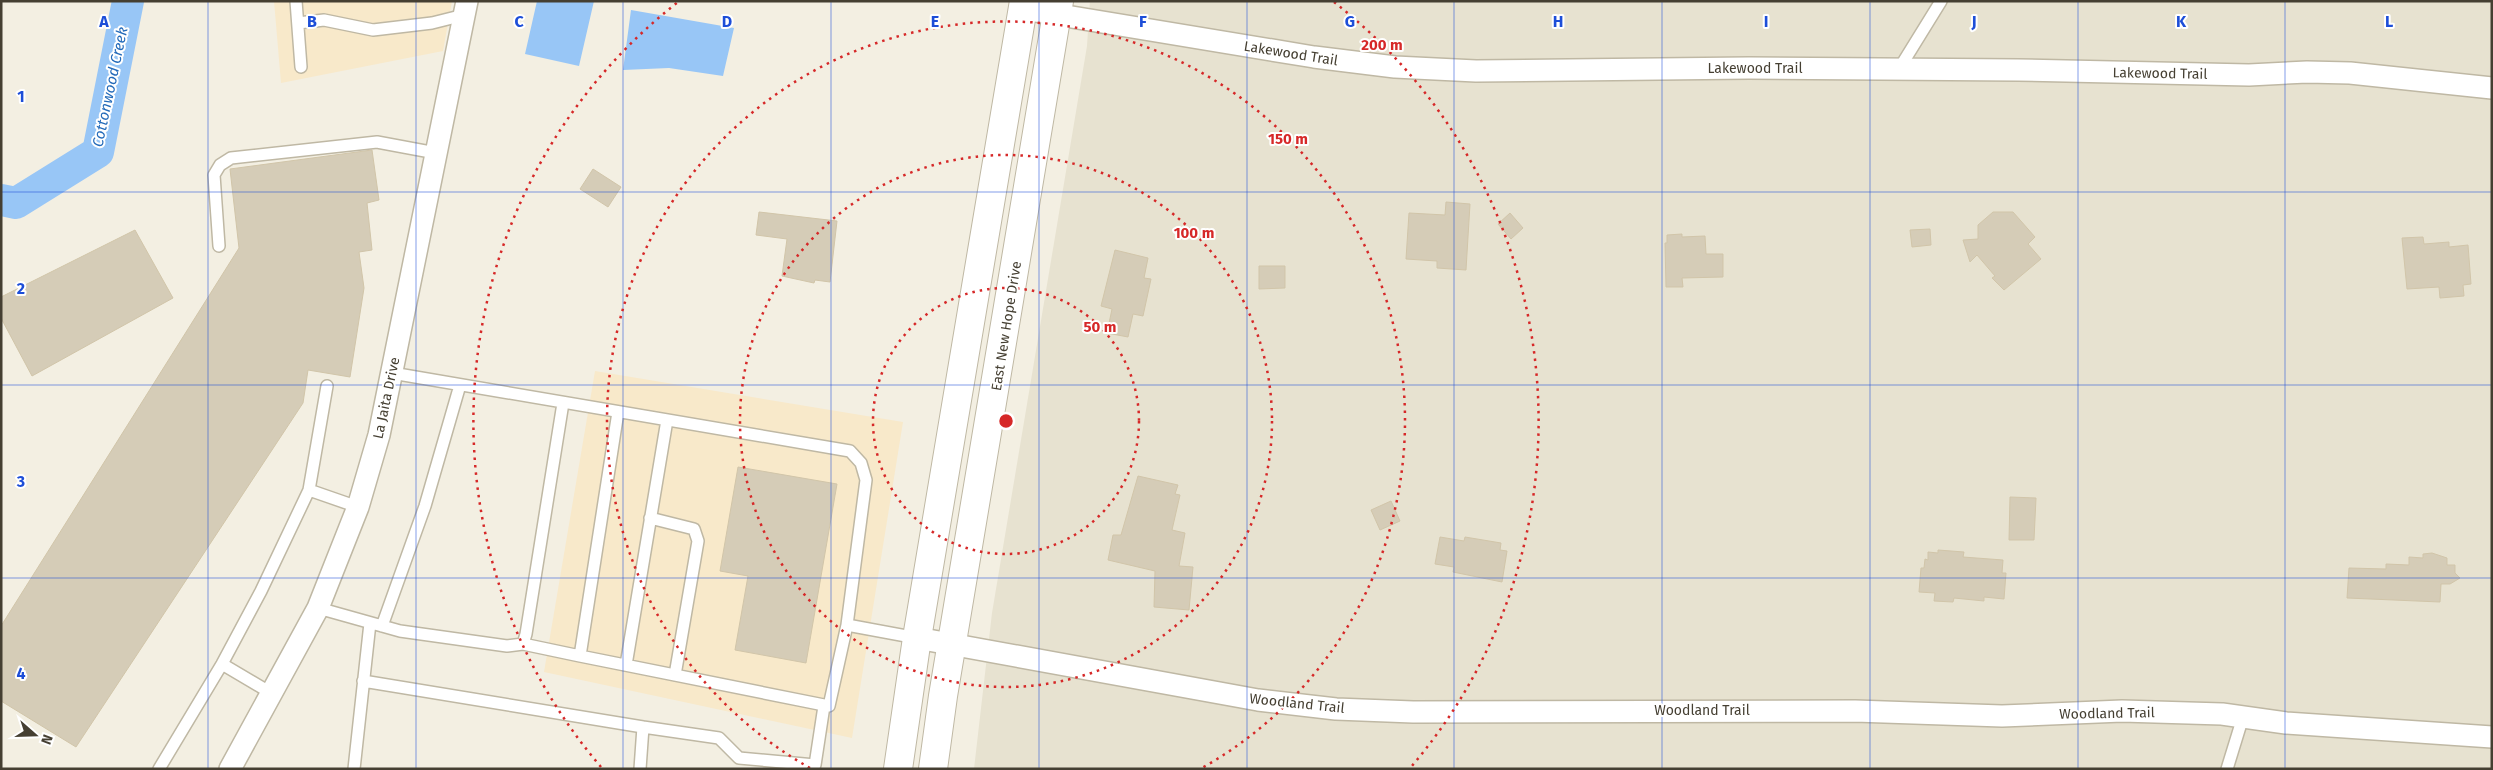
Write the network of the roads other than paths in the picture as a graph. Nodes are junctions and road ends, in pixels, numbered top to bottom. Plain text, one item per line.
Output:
1 (296, 1) edge
2 (1941, 1) edge
3 (1023, 5) edge
4 (1058, 7) edge
5 (466, 8) edge
6 (298, 23) junction
7 (301, 68) dead end
8 (1899, 69) junction
9 (2492, 88) edge
10 (436, 153) junction
11 (219, 246) dead end
12 (392, 374) junction
13 (460, 385) junction
14 (327, 386) dead end
15 (563, 403) junction
16 (618, 412) junction
17 (667, 420) junction
18 (310, 490) junction
19 (358, 507) junction
20 (650, 518) junction
21 (318, 608) junction
22 (370, 623) junction
23 (382, 626) junction
24 (847, 626) junction
25 (917, 638) junction
26 (523, 644) junction
27 (951, 644) junction
28 (580, 656) junction
29 (222, 664) junction
30 (626, 665) junction
31 (675, 674) junction
32 (363, 681) junction
33 (271, 693) junction
34 (824, 706) junction
35 (2243, 717) junction
36 (643, 727) junction
37 (2492, 737) edge
38 (816, 767) edge
39 (159, 769) edge
40 (230, 769) edge
41 (354, 769) edge
42 (640, 769) edge
43 (898, 769) edge
44 (933, 769) edge
45 (2226, 769) edge

1 - 6 lane
2 - 8 lane
3 - 4 street, Lakewood Trail
3 - 25 street
4 - 8 street, Lakewood Trail
4 - 27 street, East New Hope Drive
5 - 6 lane
5 - 10 street, La Jaita Drive
6 - 7 lane
8 - 9 street, Lakewood Trail
10 - 11 lane
10 - 12 street, La Jaita Drive
12 - 13 lane
12 - 19 street, La Jaita Drive
13 - 15 lane
13 - 23 lane
14 - 18 lane
15 - 16 lane
15 - 26 lane
16 - 17 lane
16 - 28 lane
17 - 20 lane
17 - 24 lane
18 - 19 lane
18 - 29 lane
19 - 21 street, La Jaita Drive
20 - 30 lane
20 - 31 lane
21 - 22 lane
21 - 33 street, La Jaita Drive
22 - 23 lane
22 - 32 lane
23 - 26 lane
24 - 25 lane
24 - 34 lane
25 - 27 street, Woodland Trail
25 - 43 street
26 - 28 lane
27 - 35 street, Woodland Trail
27 - 44 street, East New Hope Drive
28 - 30 lane
29 - 33 lane
29 - 39 lane
30 - 31 lane
31 - 34 lane
32 - 36 lane
32 - 41 lane
33 - 40 street, La Jaita Drive
34 - 38 lane
35 - 37 street, Woodland Trail
35 - 45 lane
36 - 38 lane
36 - 42 lane

